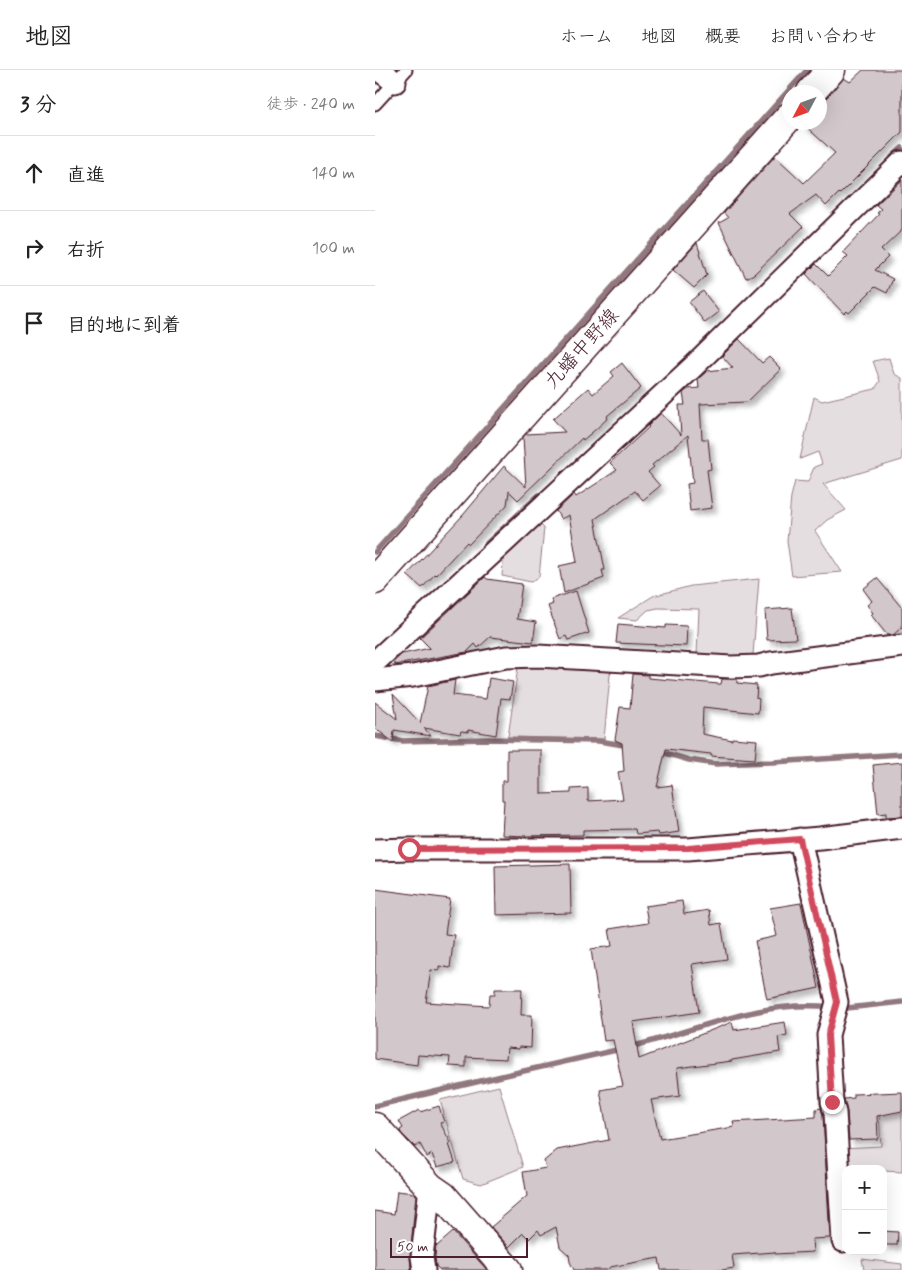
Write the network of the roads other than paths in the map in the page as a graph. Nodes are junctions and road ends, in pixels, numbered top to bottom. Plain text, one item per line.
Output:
1 (831, 70) edge
2 (393, 74) edge
3 (817, 85) edge
4 (375, 104) edge
5 (782, 125) edge
6 (902, 162) edge
7 (375, 580) edge
8 (902, 646) edge
9 (375, 662) edge
10 (375, 680) edge
11 (902, 828) edge
12 (800, 839) junction
13 (375, 850) edge
14 (377, 1131) edge
15 (430, 1187) junction
16 (842, 1225) edge
17 (424, 1270) edge
18 (508, 1270) edge

1 - 3 main road
2 - 4 lane
5 - 7 main road, 九蟠中野線
6 - 9 street
8 - 10 street
11 - 12 street
12 - 13 street
12 - 16 street
14 - 15 main road
15 - 17 street
15 - 18 main road

